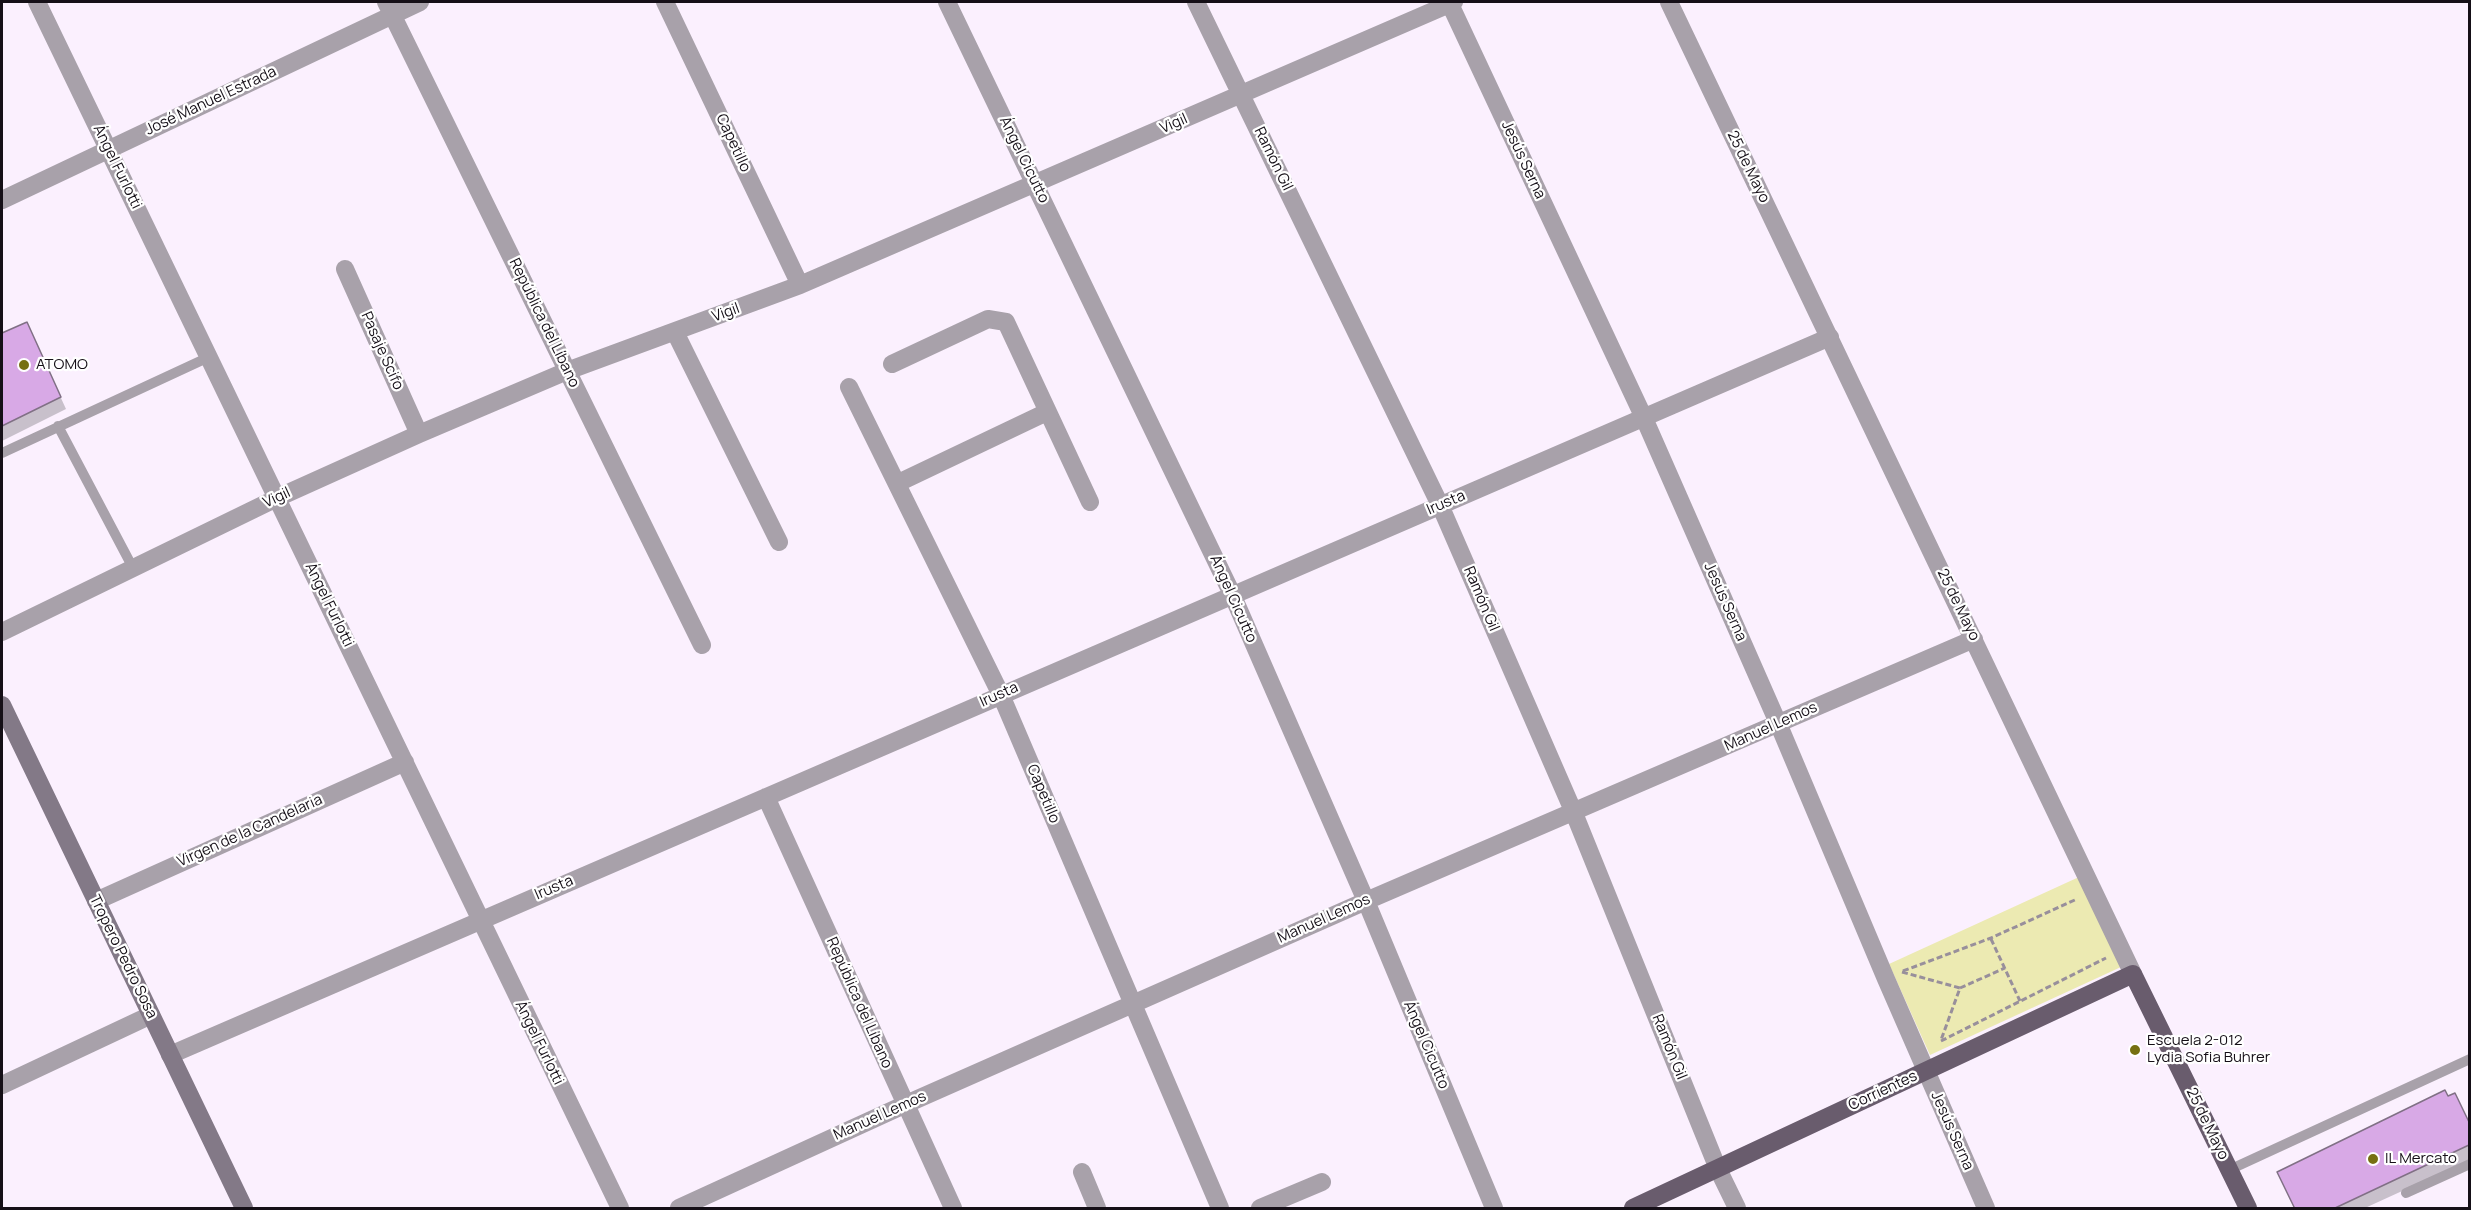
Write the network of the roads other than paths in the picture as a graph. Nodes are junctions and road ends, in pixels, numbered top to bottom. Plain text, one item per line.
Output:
1 (37, 2) edge
2 (420, 2) edge
3 (665, 2) edge
4 (947, 2) edge
5 (1196, 2) edge
6 (1451, 2) edge
7 (1669, 2) edge
8 (389, 8) edge
9 (1241, 95) junction
10 (108, 149) junction
11 (1036, 184) junction
12 (2, 200) edge
13 (345, 269) dead end
14 (800, 285) junction
15 (675, 332) junction
16 (1830, 337) junction
17 (209, 357) junction
18 (892, 364) dead end
19 (567, 371) junction
20 (849, 387) dead end
21 (1047, 412) junction
22 (1644, 418) junction
23 (58, 426) junction
24 (418, 434) junction
25 (2, 453) edge
26 (898, 483) junction
27 (277, 498) junction
28 (1090, 502) dead end
29 (1440, 505) junction
30 (779, 542) dead end
31 (132, 568) junction
32 (1232, 594) junction
33 (2, 632) edge
34 (1974, 639) junction
35 (702, 645) dead end
36 (1001, 694) junction
37 (2, 705) edge
38 (1778, 723) junction
39 (405, 762) junction
40 (766, 797) junction
41 (1574, 813) junction
42 (96, 901) junction
43 (1366, 901) junction
44 (480, 920) junction
45 (2133, 974) junction
46 (1133, 1004) junction
47 (151, 1015) junction
48 (170, 1055) junction
49 (2469, 1059) edge
50 (1926, 1071) junction
51 (2, 1085) edge
52 (904, 1105) junction
53 (2469, 1164) edge
54 (1718, 1168) junction
55 (2229, 1170) junction
56 (1082, 1172) dead end
57 (1322, 1182) dead end
58 (2406, 1193) dead end
59 (244, 1209) edge
60 (620, 1209) edge
61 (679, 1209) edge
62 (953, 1209) edge
63 (1097, 1209) edge
64 (1220, 1209) edge
65 (1260, 1209) edge
66 (1494, 1209) edge
67 (1633, 1209) edge
68 (1737, 1209) edge
69 (1986, 1209) edge
70 (2248, 1209) edge

1 - 10 street, Ángel Furlotti
2 - 8 street, José Manuel Estrada
3 - 14 street, Capetillo
4 - 11 street, Ángel Cicutto
5 - 9 street, Ramón Gil
6 - 9 street, Vigil
6 - 22 street, Jesús Serna
7 - 16 street, 25 de Mayo
8 - 10 street, José Manuel Estrada
8 - 19 street, República del Líbano
9 - 11 street, Vigil
9 - 29 street, Ramón Gil
10 - 12 street, José Manuel Estrada
10 - 17 street, Ángel Furlotti
11 - 14 street, Vigil
11 - 32 street, Ángel Cicutto
13 - 24 street, Pasaje Scifo
14 - 15 street, Vigil
15 - 19 street, Vigil
15 - 30 street
16 - 22 street, Irusta
16 - 34 street, 25 de Mayo
17 - 23 lane
17 - 27 street, Ángel Furlotti
18 - 21 street
19 - 24 street, Vigil
19 - 35 street, República del Líbano
20 - 26 street, Capetillo
21 - 26 street
21 - 28 street
22 - 29 street, Irusta
22 - 38 street, Jesús Serna
23 - 25 lane
23 - 31 lane
24 - 27 street, Vigil
26 - 36 street, Capetillo
27 - 31 street, Vigil
27 - 39 street, Ángel Furlotti
29 - 32 street, Irusta
29 - 41 street, Ramón Gil
31 - 33 street, Vigil
32 - 36 street, Irusta
32 - 43 street, Ángel Cicutto
34 - 38 street, Manuel Lemos
34 - 45 street, 25 de Mayo
36 - 40 street, Irusta
36 - 46 street, Capetillo
37 - 42 main road, Tropero Pedro Sosa
38 - 41 street, Manuel Lemos
38 - 50 street, Jesús Serna
39 - 42 street, Virgen de la Candelaria
39 - 44 street, Ángel Furlotti
40 - 44 street, Irusta
40 - 52 street, República del Líbano
41 - 43 street, Manuel Lemos
41 - 54 street, Ramón Gil
42 - 47 main road, Tropero Pedro Sosa
43 - 46 street, Manuel Lemos
43 - 66 street, Ángel Cicutto
44 - 48 street, Irusta
44 - 60 street, Ángel Furlotti
45 - 50 main road, Corrientes
45 - 55 main road, 25 de Mayo
46 - 52 street, Manuel Lemos
46 - 64 street, Capetillo
47 - 48 main road, Tropero Pedro Sosa
47 - 51 street
48 - 59 main road, Tropero Pedro Sosa
49 - 55 lane
50 - 54 main road, Corrientes
50 - 69 street, Jesús Serna
52 - 61 street, Manuel Lemos
52 - 62 street, República del Líbano
53 - 58 lane
54 - 67 main road, Corrientes
54 - 68 street, Ramón Gil
55 - 70 main road, 25 de Mayo
56 - 63 street
57 - 65 street

